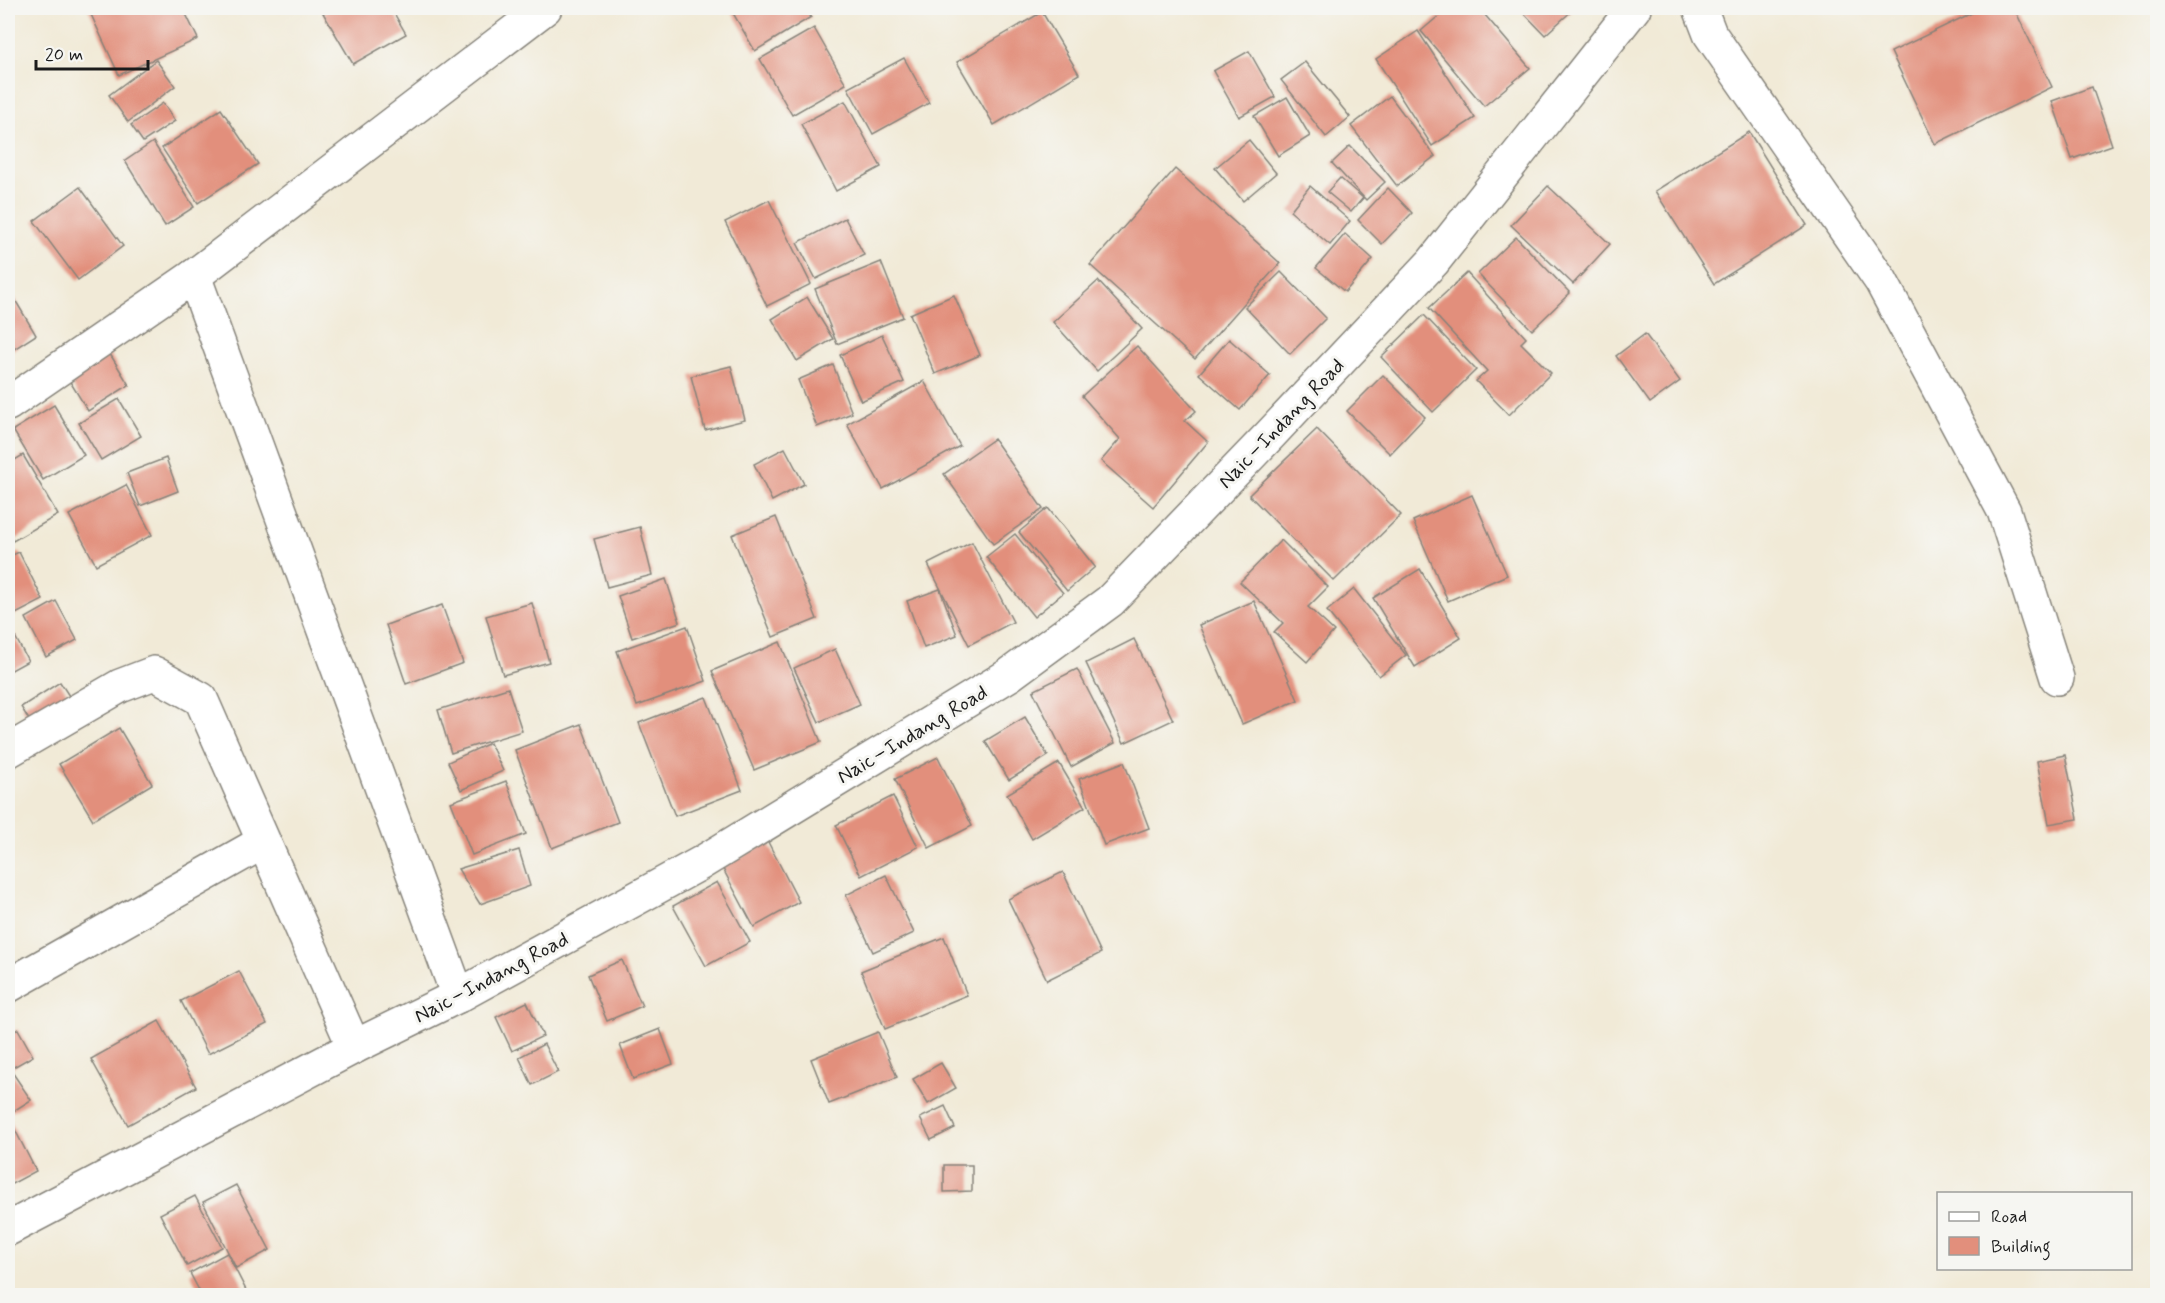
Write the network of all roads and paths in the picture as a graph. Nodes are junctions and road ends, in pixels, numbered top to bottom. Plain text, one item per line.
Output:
1 (544, 8) edge
2 (1634, 8) edge
3 (1700, 8) edge
4 (194, 276) junction
5 (8, 404) edge
6 (2057, 678) dead end
7 (8, 751) edge
8 (263, 842) junction
9 (8, 986) edge
10 (458, 996) junction
11 (354, 1047) junction
12 (8, 1229) edge

1 - 4 street
2 - 10 street, Naic–Indang Road
3 - 6 street
4 - 5 street
4 - 10 street
7 - 8 street
8 - 9 street
8 - 11 street
10 - 11 street, Naic–Indang Road
11 - 12 street, Naic–Indang Road

